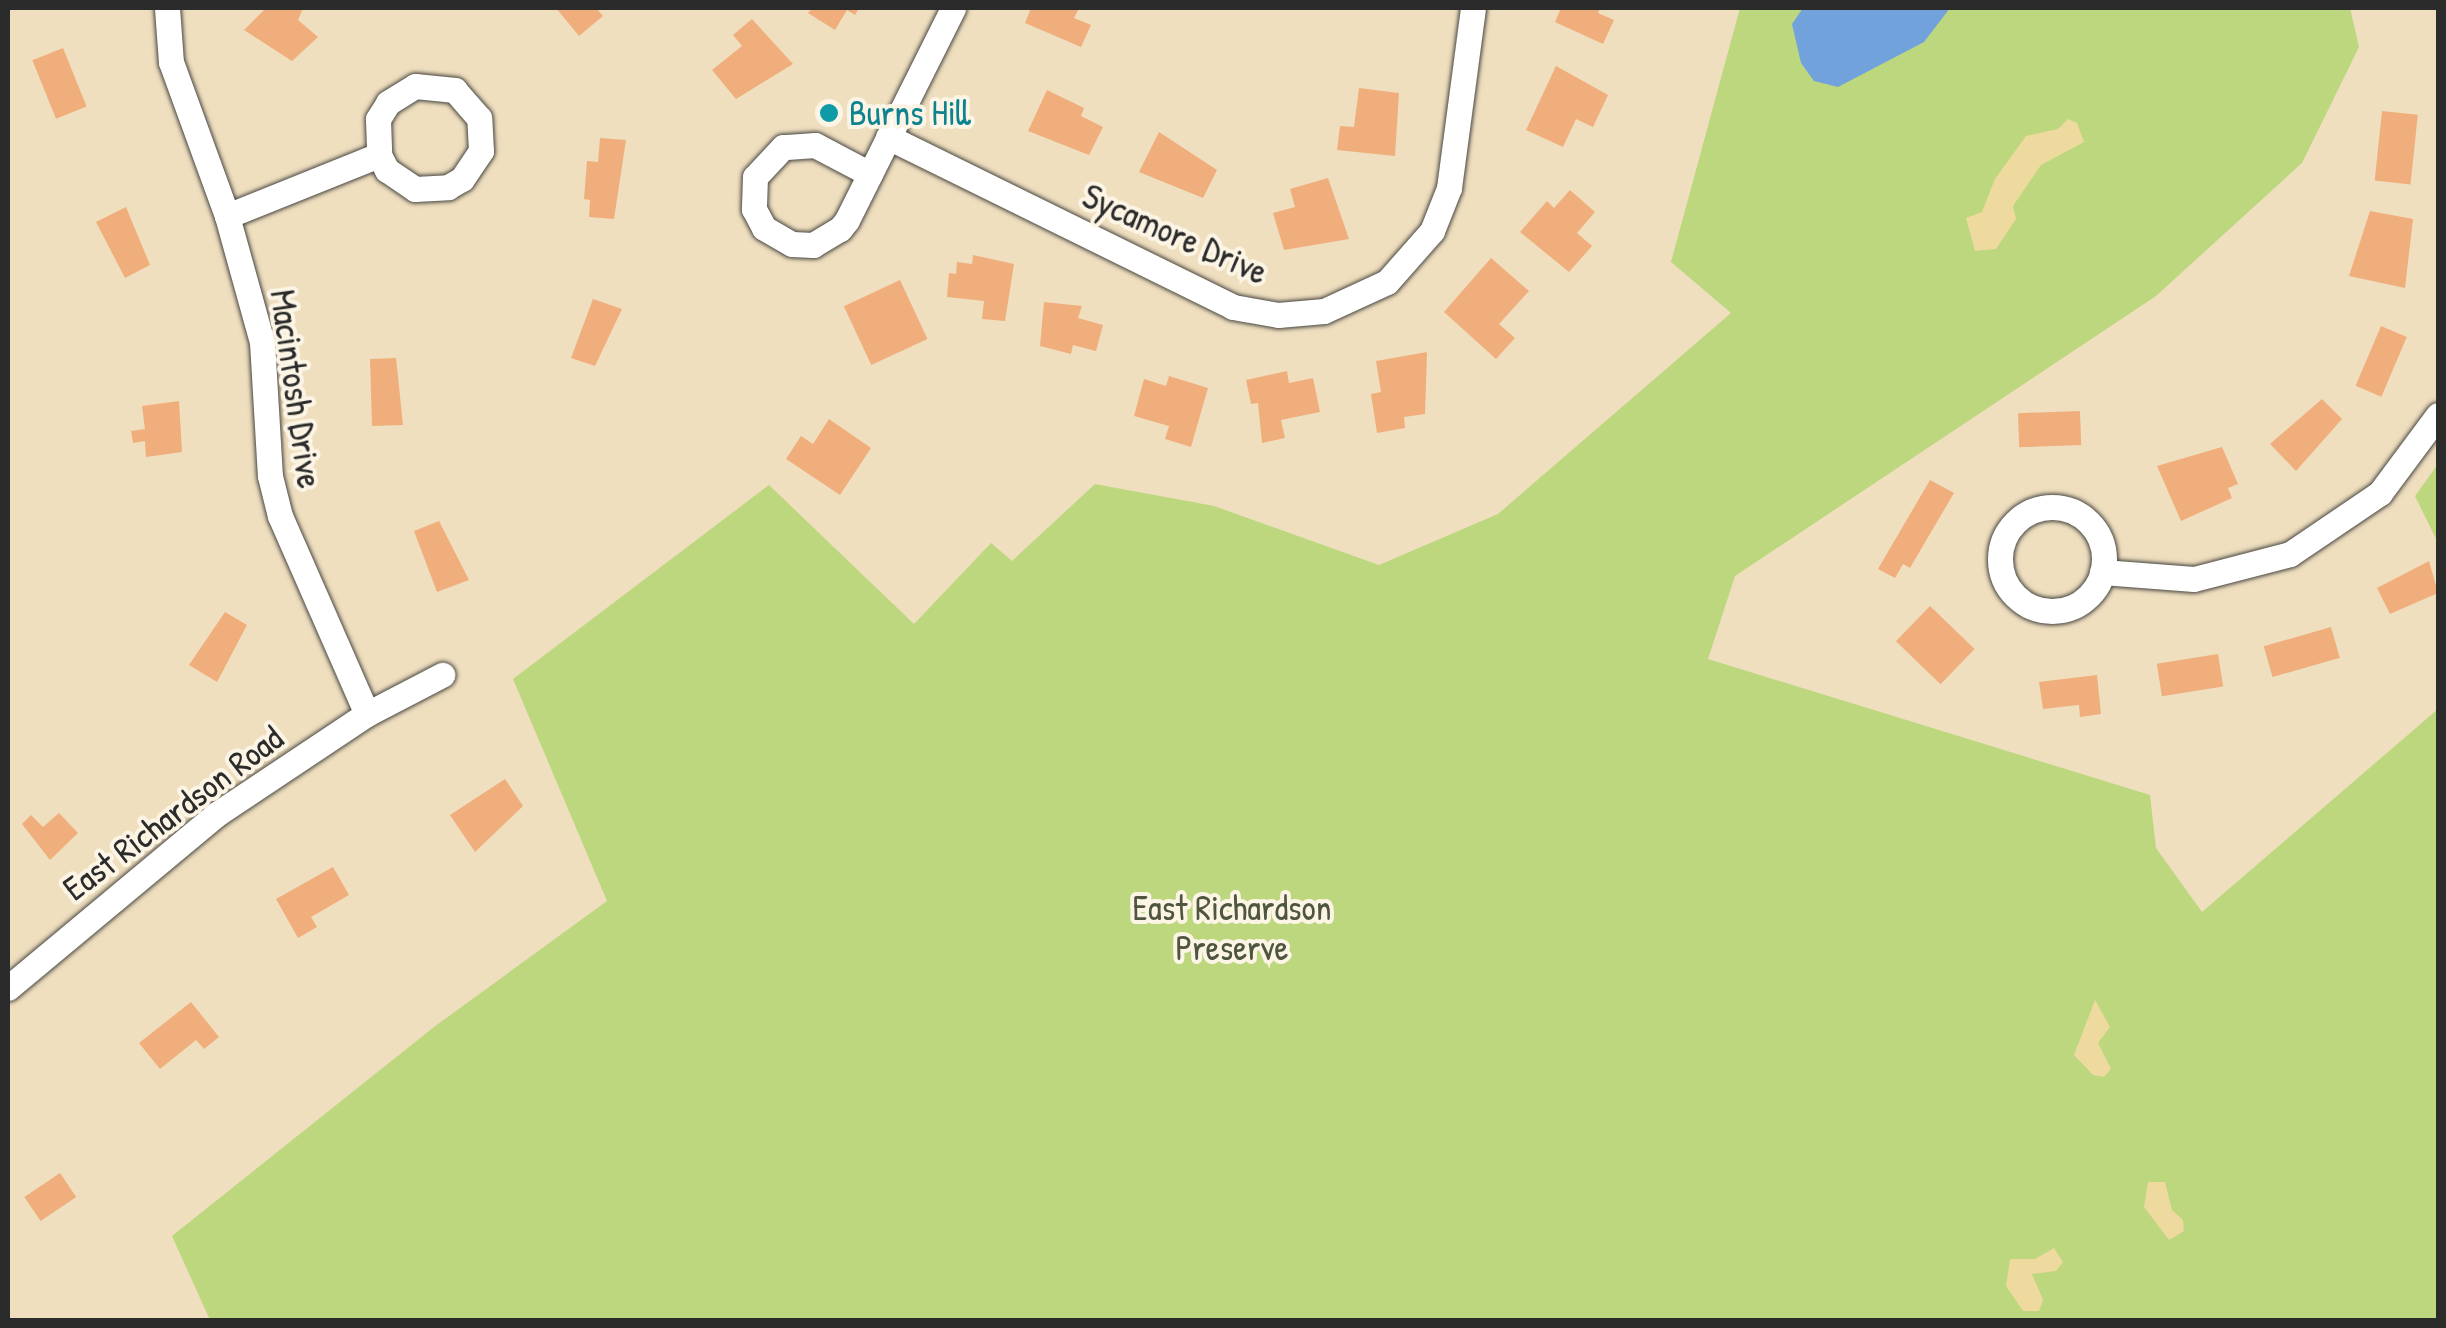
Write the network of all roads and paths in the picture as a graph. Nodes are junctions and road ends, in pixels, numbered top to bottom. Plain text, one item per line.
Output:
1 (168, 8) edge
2 (952, 8) edge
3 (1473, 8) edge
4 (888, 137) junction
5 (379, 156) junction
6 (870, 174) junction
7 (227, 216) junction
8 (2438, 415) edge
9 (2102, 572) junction
10 (442, 674) dead end
11 (367, 714) junction
12 (8, 988) edge

1 - 7 street, Macintosh Drive
2 - 4 street
3 - 4 street, Sycamore Drive
4 - 6 street
5 - 5 street
5 - 7 street
6 - 6 street
7 - 11 street, Macintosh Drive
8 - 9 street
9 - 9 street
10 - 11 street, East Richardson Road
11 - 12 street, East Richardson Road

